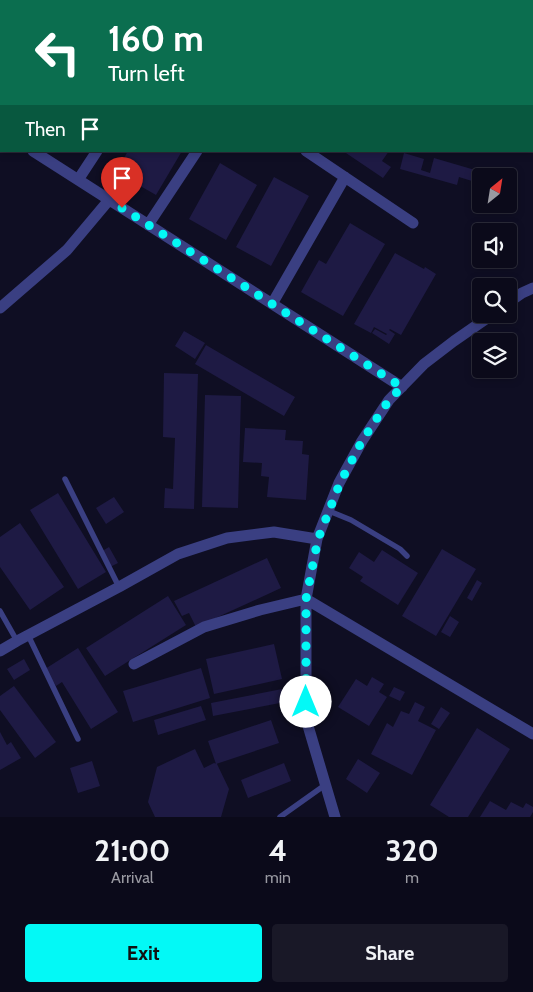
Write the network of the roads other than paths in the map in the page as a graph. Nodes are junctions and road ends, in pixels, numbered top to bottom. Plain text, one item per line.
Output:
1 (35, 152) edge
2 (96, 152) edge
3 (196, 152) edge
4 (308, 152) edge
5 (345, 177) junction
6 (78, 180) junction
7 (109, 200) junction
8 (413, 223) dead end
9 (148, 225) junction
10 (533, 288) edge
11 (517, 296) edge
12 (272, 304) junction
13 (0, 308) edge
14 (479, 323) edge
15 (402, 387) junction
16 (65, 479) dead end
17 (329, 511) junction
18 (318, 539) junction
19 (408, 556) dead end
20 (119, 587) junction
21 (306, 599) junction
22 (0, 611) edge
23 (28, 635) junction
24 (17, 641) junction
25 (0, 651) edge
26 (134, 664) dead end
27 (533, 734) edge
28 (78, 739) dead end
29 (325, 785) junction
30 (280, 817) edge
31 (335, 817) edge

1 - 6 street
2 - 6 street
3 - 9 street
4 - 5 street
5 - 8 street
5 - 12 street
6 - 7 street
7 - 9 street
7 - 13 street
9 - 12 street
10 - 11 street
12 - 15 street
14 - 15 street
15 - 17 street
16 - 20 lane
17 - 18 street
17 - 19 lane
18 - 20 street
18 - 21 street
20 - 23 street
21 - 26 street
21 - 27 street
21 - 29 street
22 - 24 lane
23 - 24 street
23 - 28 lane
24 - 25 street
29 - 30 lane
29 - 31 street

